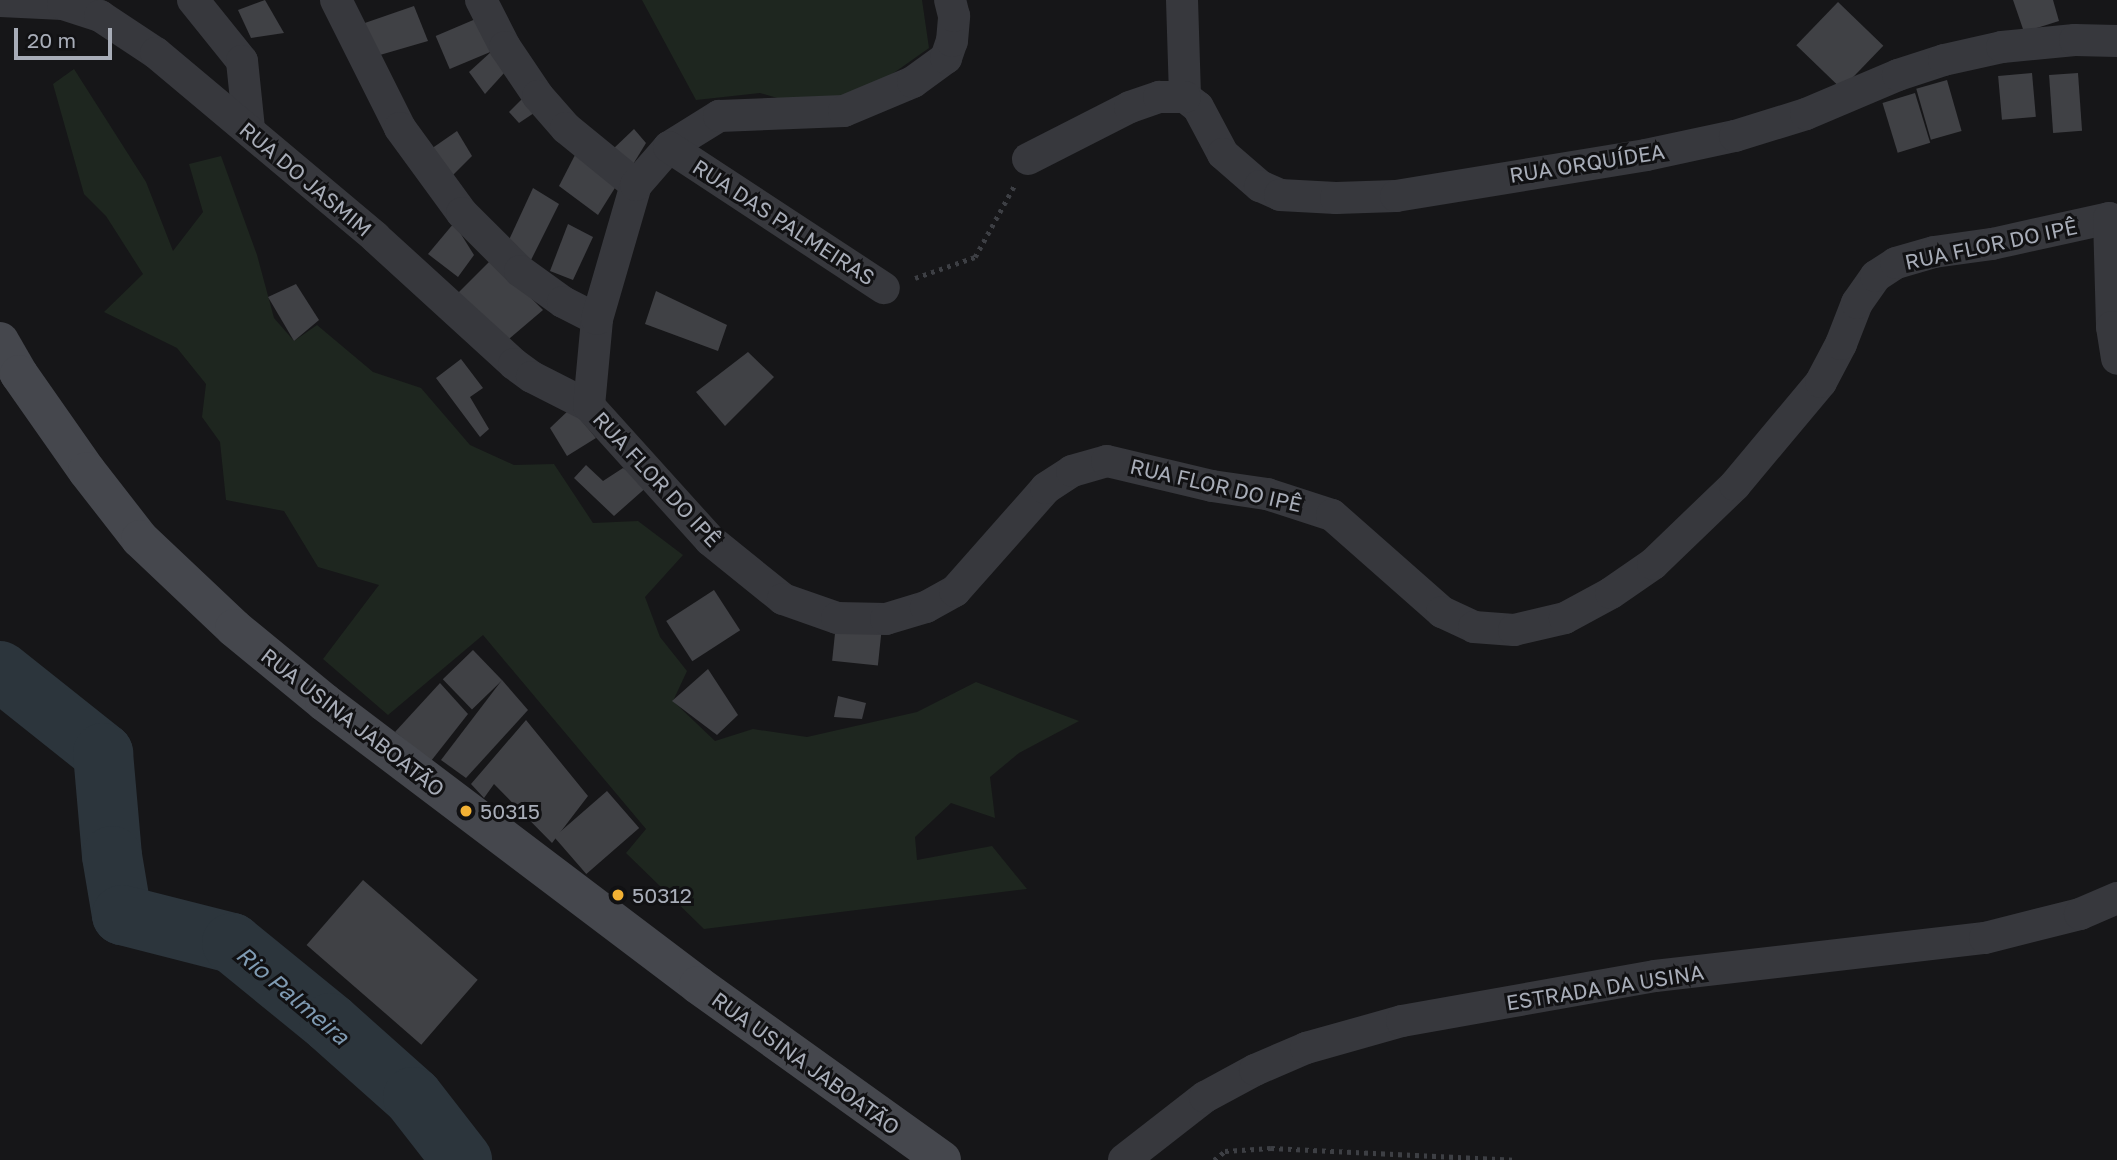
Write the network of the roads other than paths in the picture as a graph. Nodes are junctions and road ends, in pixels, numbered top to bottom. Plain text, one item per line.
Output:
1 (193, 0) edge
2 (336, 0) edge
3 (481, 0) edge
4 (950, 0) edge
5 (1182, 0) edge
6 (0, 1) edge
7 (2117, 41) edge
8 (1185, 97) junction
9 (248, 130) junction
10 (669, 147) junction
11 (1028, 159) road end
12 (636, 185) junction
13 (2113, 212) edge
14 (884, 288) road end
15 (597, 320) junction
16 (0, 341) edge
17 (2117, 359) edge
18 (589, 406) junction
19 (2117, 898) edge
20 (942, 1160) edge
21 (1124, 1160) edge

1 - 9 street
2 - 15 street
3 - 12 street
4 - 10 street
5 - 8 street
6 - 9 street, RUA DO JASMIM
7 - 8 street, RUA ORQUÍDEA
8 - 11 street
9 - 18 street, RUA DO JASMIM
10 - 12 street
10 - 14 street, RUA DAS PALMEIRAS
12 - 15 street
13 - 17 street
13 - 18 street, RUA FLOR DO IPÊ
15 - 18 street
16 - 20 street, RUA USINA JABOATÃO
19 - 21 street, ESTRADA DA USINA

